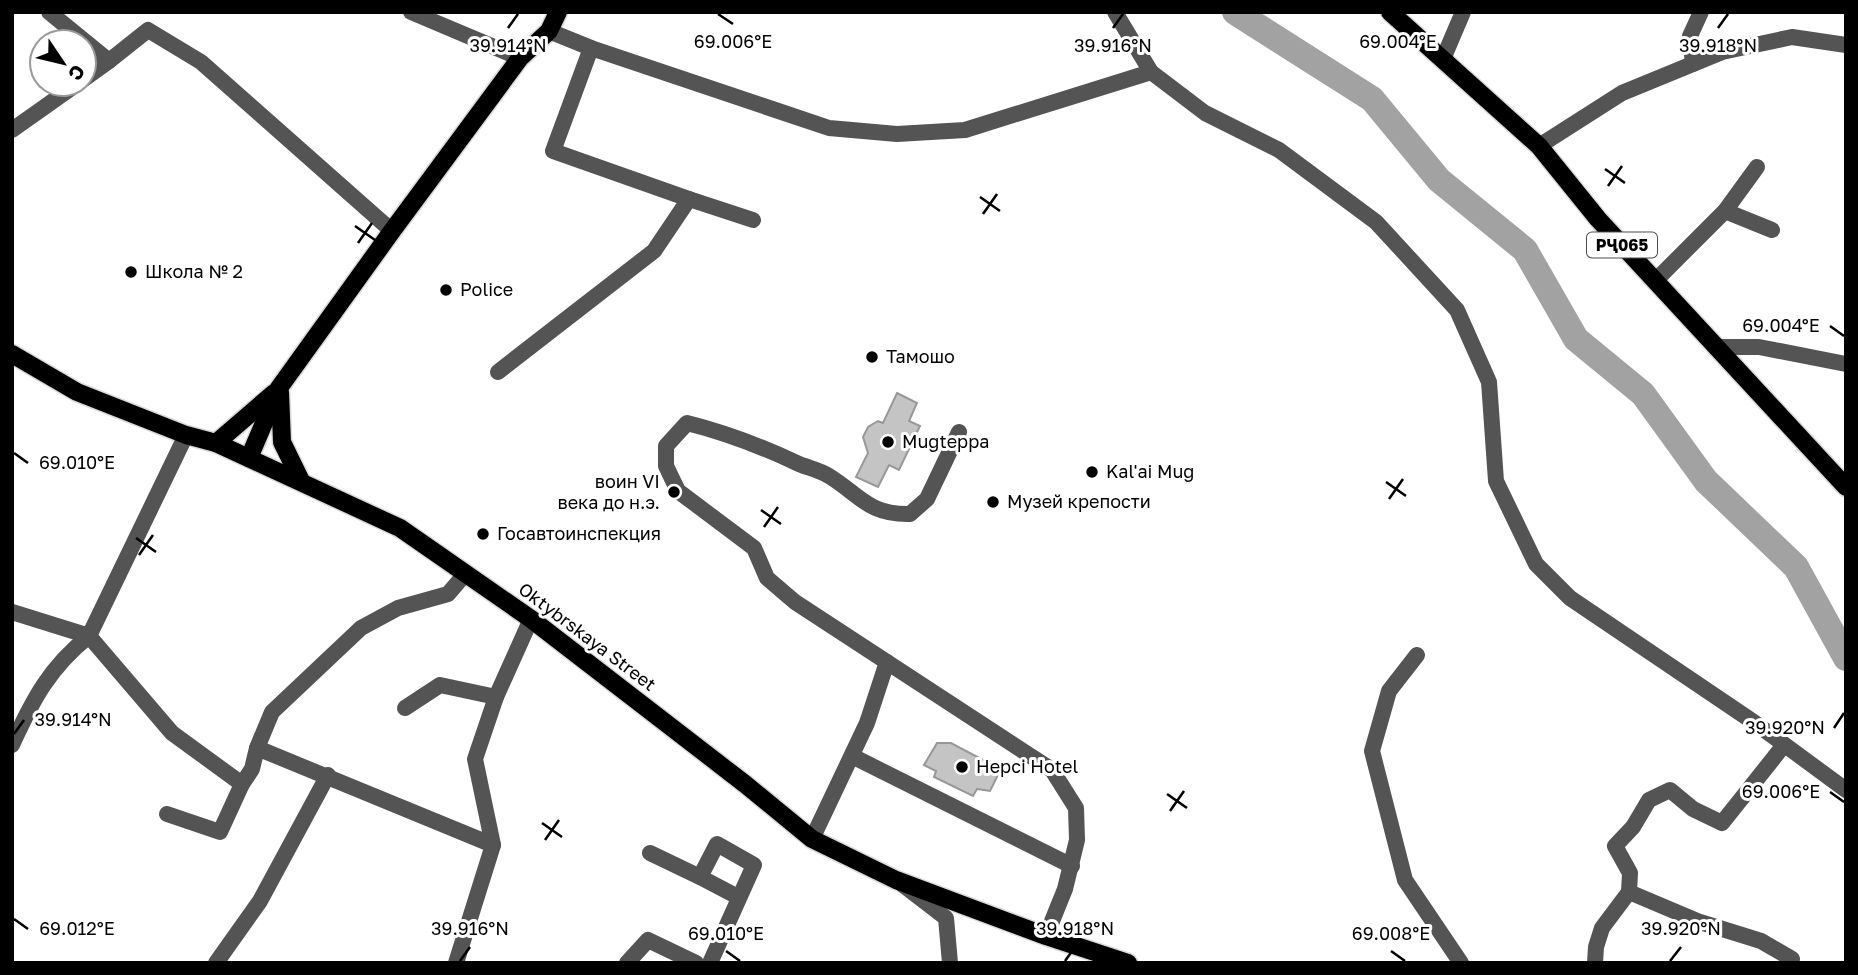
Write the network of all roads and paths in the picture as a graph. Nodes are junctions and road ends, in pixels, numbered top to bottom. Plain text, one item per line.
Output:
1 (48, 12) edge
2 (411, 12) edge
3 (558, 12) edge
4 (1115, 12) edge
5 (1390, 12) edge
6 (1463, 12) edge
7 (1701, 12) edge
8 (549, 31) junction
9 (1846, 45) edge
10 (591, 48) junction
11 (520, 58) junction
12 (1443, 59) junction
13 (109, 61) junction
14 (1693, 64) junction
15 (98, 69) edge
16 (1151, 72) junction
17 (57, 98) edge
18 (12, 130) edge
19 (1539, 146) junction
20 (1757, 167) dead end
21 (689, 199) junction
22 (1725, 211) junction
23 (753, 220) dead end
24 (392, 230) junction
25 (1772, 230) dead end
26 (1656, 281) junction
27 (1717, 347) junction
28 (12, 354) edge
29 (1846, 364) edge
30 (498, 372) dead end
31 (279, 388) junction
32 (959, 432) dead end
33 (186, 435) junction
34 (216, 443) junction
35 (249, 458) junction
36 (301, 481) junction
37 (1846, 487) edge
38 (466, 573) junction
39 (12, 612) edge
40 (531, 619) junction
41 (89, 636) junction
42 (1417, 655) dead end
43 (887, 662) junction
44 (496, 697) junction
45 (405, 708) dead end
46 (12, 745) edge
47 (1784, 745) junction
48 (257, 748) junction
49 (852, 756) junction
50 (328, 775) junction
51 (242, 784) junction
52 (1846, 790) edge
53 (167, 814) dead end
54 (812, 839) junction
55 (493, 845) junction
56 (650, 853) dead end
57 (1072, 866) junction
58 (700, 877) junction
59 (896, 880) junction
60 (1629, 892) junction
61 (738, 897) junction
62 (1045, 936) junction
63 (1792, 959) dead end
64 (948, 960) edge
65 (216, 963) edge
66 (456, 963) edge
67 (627, 963) edge
68 (696, 963) edge
69 (710, 963) edge
70 (1128, 963) edge
71 (1461, 963) edge
72 (1595, 963) edge

1 - 13 street
2 - 11 street
3 - 8 main road
4 - 16 street
5 - 12 main road, РҶ065
6 - 12 street
7 - 14 street
8 - 10 street
8 - 11 main road
9 - 14 street
10 - 16 street
10 - 21 street
11 - 24 main road
12 - 19 main road, РҶ065
13 - 15 street
13 - 24 street
14 - 19 street
16 - 47 street
17 - 18 street
19 - 26 main road, РҶ065
20 - 22 street
21 - 23 street
21 - 30 street
22 - 25 street
22 - 26 street
24 - 31 main road
26 - 27 main road, РҶ065
27 - 29 street
27 - 37 main road, РҶ065
28 - 33 main road, Oktybrskaya Street
31 - 34 main road
31 - 35 main road
31 - 36 main road
32 - 43 street
33 - 34 main road, Oktybrskaya Street
33 - 41 street
34 - 35 main road, Oktybrskaya Street
35 - 36 main road, Oktybrskaya Street
36 - 38 main road, Oktybrskaya Street
38 - 40 main road, Oktybrskaya Street
38 - 48 street
39 - 41 street
40 - 44 street
40 - 54 main road, Oktybrskaya Street
41 - 46 street
41 - 51 street
42 - 71 street
43 - 49 street
43 - 57 street
44 - 45 street
44 - 55 street
47 - 52 street
47 - 60 street
48 - 50 street
48 - 51 street
49 - 54 street
49 - 57 street
50 - 55 street
50 - 65 street
51 - 53 street
54 - 59 main road, Oktybrskaya Street
55 - 66 street
56 - 58 street
57 - 62 street
58 - 61 street
58 - 61 street
59 - 62 main road, Oktybrskaya Street
59 - 64 street
60 - 63 street
60 - 72 street
61 - 69 street
62 - 70 main road, Oktybrskaya Street
67 - 68 street

